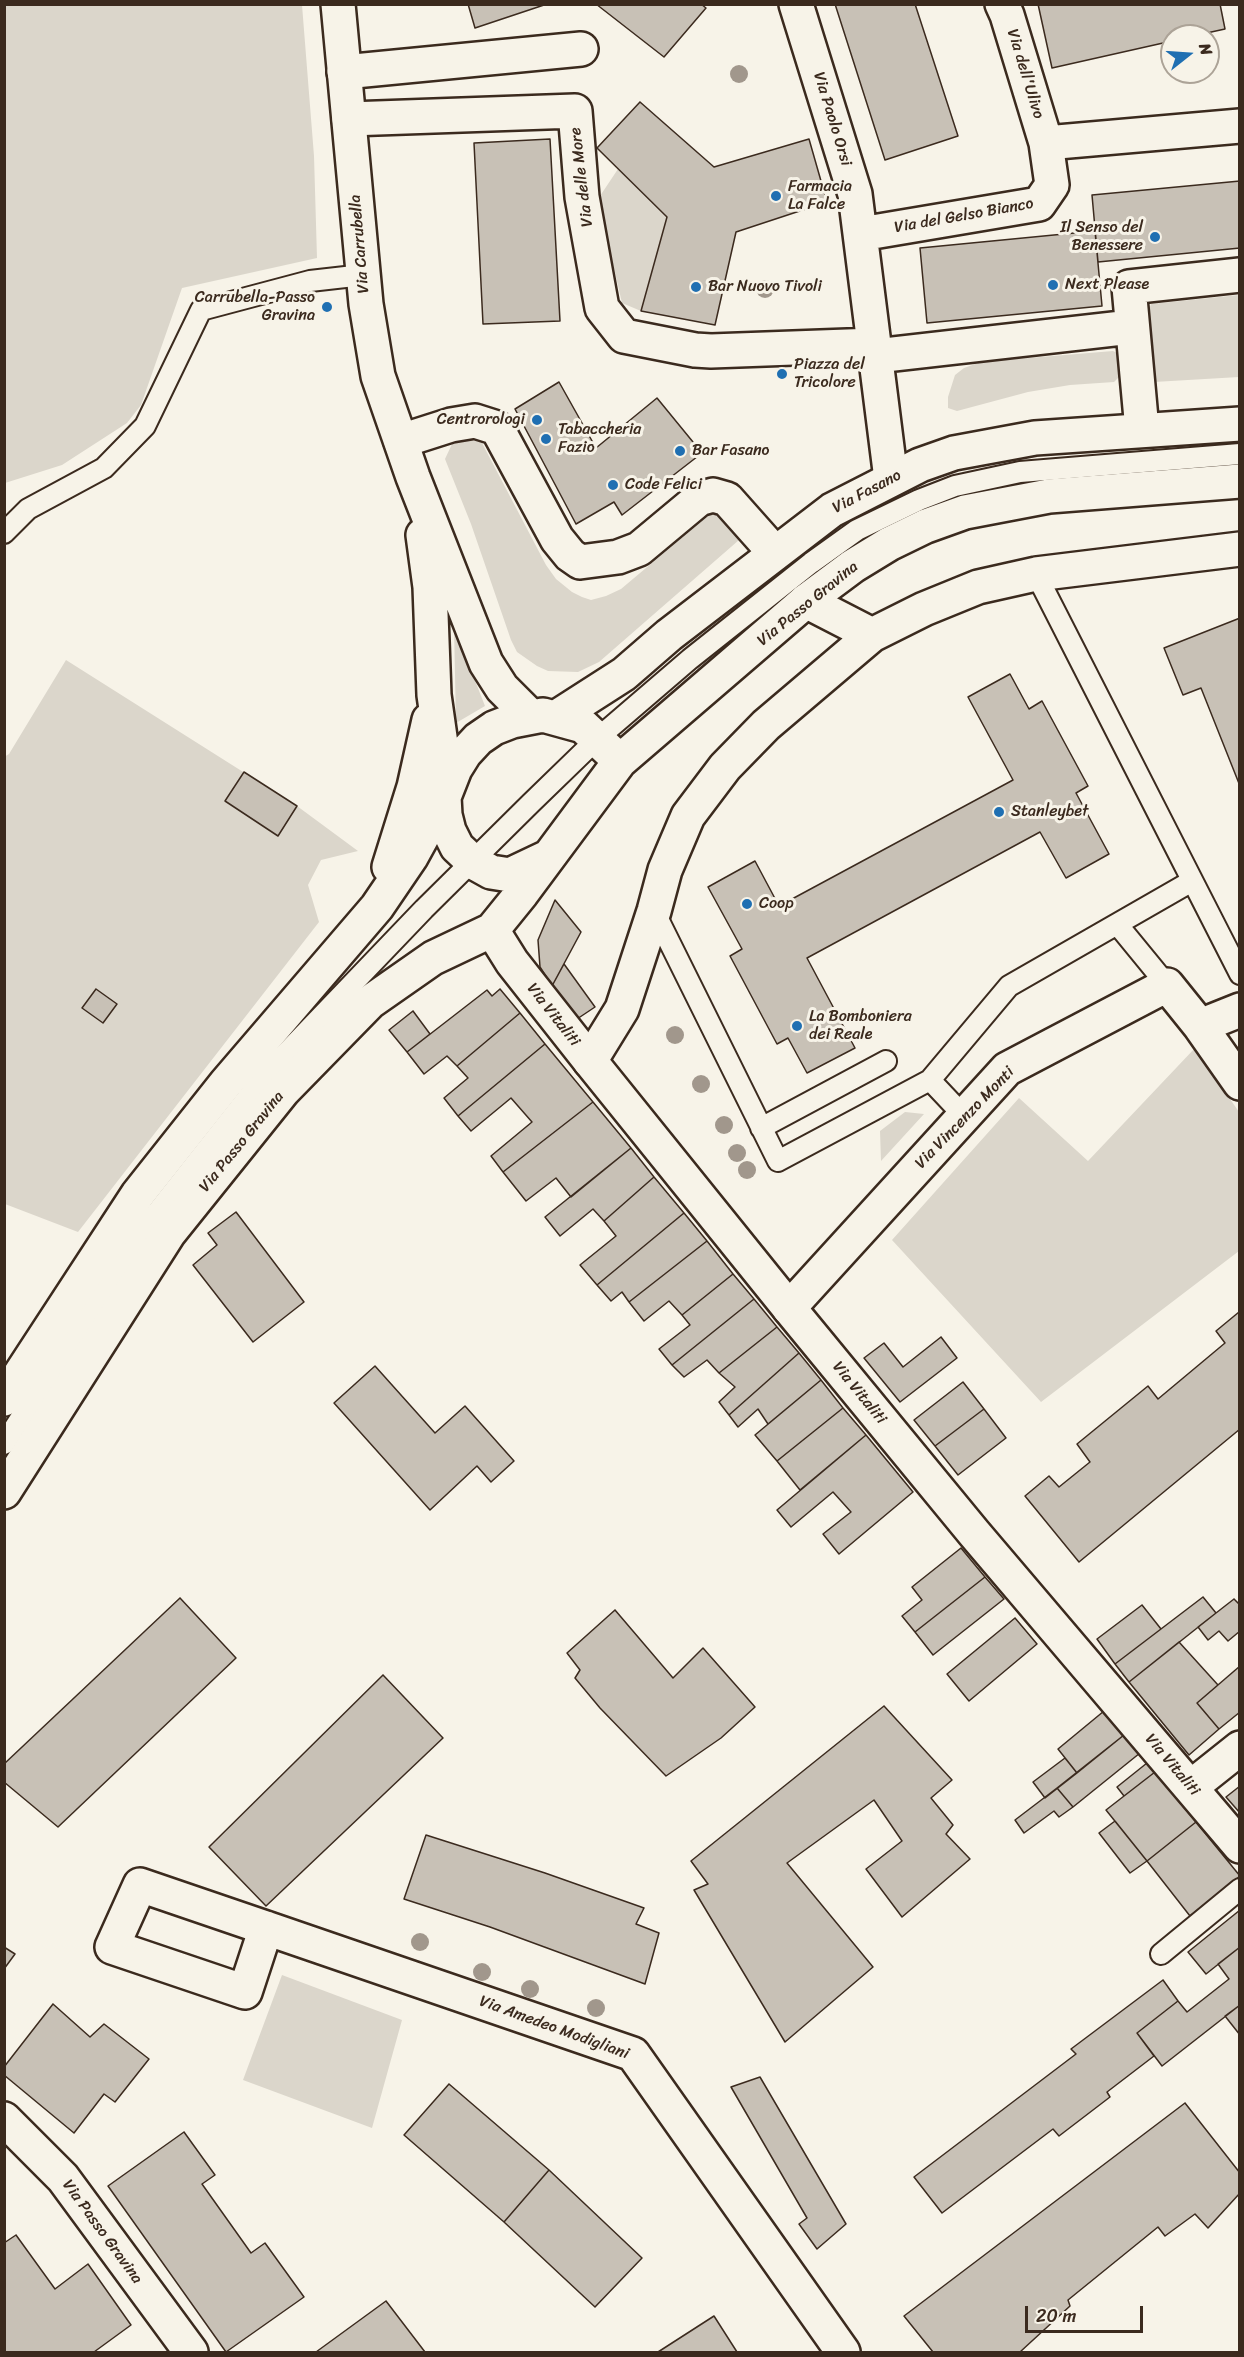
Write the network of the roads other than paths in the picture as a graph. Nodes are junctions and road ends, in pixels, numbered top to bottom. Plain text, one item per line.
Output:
1 (338, 4) edge
2 (796, 4) edge
3 (1002, 4) edge
4 (581, 49) dead end
5 (344, 72) junction
6 (349, 119) junction
7 (1239, 126) edge
8 (1046, 143) junction
9 (861, 234) junction
10 (363, 275) junction
11 (1239, 275) edge
12 (1131, 327) junction
13 (876, 350) junction
14 (1239, 424) edge
15 (1142, 430) junction
16 (401, 441) junction
17 (1239, 454) edge
18 (413, 477) junction
19 (891, 479) junction
20 (1239, 482) edge
21 (4, 532) edge
22 (1239, 549) edge
23 (775, 553) junction
24 (1036, 574) junction
25 (807, 601) junction
26 (872, 635) junction
27 (434, 695) junction
28 (544, 717) junction
29 (609, 749) junction
30 (446, 792) junction
31 (548, 857) junction
32 (473, 862) junction
33 (1192, 881) junction
34 (377, 907) junction
35 (654, 911) junction
36 (1116, 924) junction
37 (492, 930) junction
38 (1239, 974) edge
39 (1167, 985) junction
40 (1239, 1010) edge
41 (1200, 1026) junction
42 (590, 1061) junction
43 (886, 1061) dead end
44 (930, 1080) junction
45 (1239, 1083) edge
46 (964, 1116) junction
47 (761, 1128) junction
48 (789, 1308) junction
49 (8, 1387) edge
50 (4, 1444) edge
51 (4, 1492) edge
52 (1239, 1748) edge
53 (1191, 1787) junction
54 (1239, 1845) edge
55 (1239, 1889) edge
56 (266, 1928) dead end
57 (1161, 1954) dead end
58 (4, 2119) edge
59 (191, 2352) edge
60 (843, 2352) edge

1 - 5 street, Via Carrubella
2 - 9 street, Via Paolo Orsi
3 - 8 street, Via dell'Ulivo
4 - 5 street
5 - 6 street, Via Carrubella
6 - 10 street, Via Carrubella
6 - 13 street, Via delle More
7 - 8 street
8 - 9 street, Via del Gelso Bianco
9 - 13 street, Via Paolo Orsi
10 - 16 street, Via Carrubella
10 - 21 lane
11 - 12 street
12 - 13 street
12 - 15 street
13 - 19 street, Via Paolo Orsi
14 - 15 street, Via Fasano
15 - 19 street, Via Fasano
16 - 18 street, Via Carrubella
16 - 23 street
17 - 29 lane
18 - 27 street
18 - 28 street
19 - 23 street, Via Fasano
20 - 25 street, Via Passo Gravina
22 - 24 street
23 - 28 street, Via Fasano
24 - 26 street
24 - 33 lane
25 - 26 street
25 - 29 street, Via Passo Gravina
26 - 35 street
27 - 30 street
27 - 34 street
28 - 29 street
28 - 30 street, Via Fasano
29 - 31 street, Via Passo Gravina
29 - 32 lane
30 - 32 street
30 - 34 street, Via Fasano
31 - 32 street
31 - 37 street, Via Passo Gravina
32 - 50 lane
33 - 36 lane
33 - 38 lane
34 - 49 street
35 - 42 street
35 - 47 lane
36 - 39 lane
36 - 44 lane
37 - 42 street, Via Vitaliti
37 - 51 street, Via Passo Gravina
39 - 41 street
39 - 46 street, Via Vincenzo Monti
40 - 41 street
41 - 45 street
42 - 48 street, Via Vitaliti
43 - 47 lane
44 - 46 lane
44 - 47 lane
46 - 48 street, Via Vincenzo Monti
48 - 53 street, Via Vitaliti
52 - 53 street
53 - 54 street, Via Vitaliti
55 - 57 lane
56 - 60 street, Via Amedeo Modigliani
58 - 59 street, Via Passo Gravina

